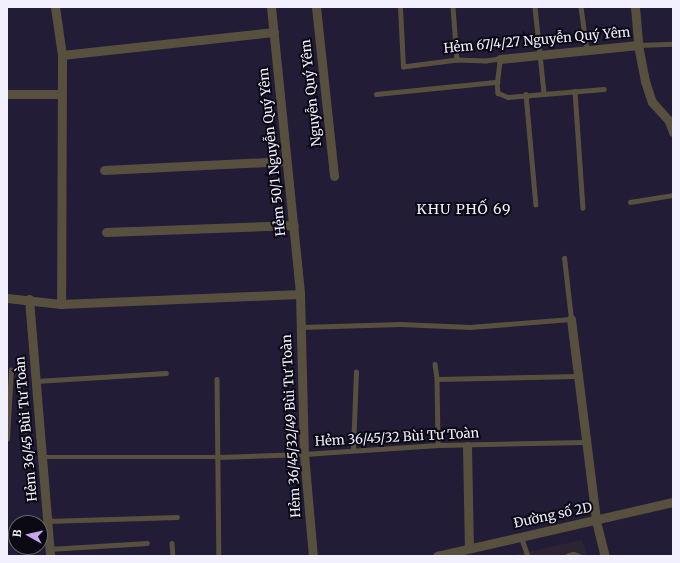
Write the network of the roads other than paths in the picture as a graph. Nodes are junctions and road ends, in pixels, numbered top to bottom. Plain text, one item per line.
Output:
1 (55, 7) edge
2 (271, 7) edge
3 (316, 7) edge
4 (400, 7) edge
5 (453, 7) edge
6 (534, 7) edge
7 (581, 7) edge
8 (635, 7) edge
9 (274, 32) junction
10 (673, 44) edge
11 (638, 45) junction
12 (587, 50) junction
13 (62, 55) junction
14 (539, 56) junction
15 (500, 59) junction
16 (457, 60) junction
17 (497, 82) junction
18 (604, 89) dead end
19 (575, 91) junction
20 (544, 92) junction
21 (7, 94) edge
22 (61, 94) junction
23 (376, 94) dead end
24 (526, 94) junction
25 (671, 119) edge
26 (673, 132) edge
27 (286, 161) junction
28 (104, 170) dead end
29 (334, 176) dead end
30 (673, 195) edge
31 (630, 202) dead end
32 (536, 205) dead end
33 (583, 208) dead end
34 (294, 225) junction
35 (106, 232) dead end
36 (564, 258) dead end
37 (300, 294) junction
38 (7, 298) edge
39 (29, 299) junction
40 (61, 304) junction
41 (571, 319) junction
42 (300, 327) junction
43 (435, 364) dead end
44 (11, 370) dead end
45 (356, 372) dead end
46 (166, 373) dead end
47 (577, 376) junction
48 (217, 379) dead end
49 (437, 379) junction
50 (36, 381) junction
51 (7, 439) edge
52 (584, 442) junction
53 (438, 446) junction
54 (467, 446) junction
55 (353, 450) junction
56 (304, 454) junction
57 (42, 457) junction
58 (219, 457) junction
59 (673, 502) edge
60 (47, 515) edge
61 (177, 517) dead end
62 (48, 520) edge
63 (596, 521) junction
64 (48, 531) edge
65 (521, 536) junction
66 (147, 542) dead end
67 (172, 543) dead end
68 (469, 548) junction
69 (50, 552) edge
70 (173, 556) edge
71 (219, 556) edge
72 (313, 556) edge
73 (437, 556) edge
74 (528, 556) edge
75 (567, 556) edge
76 (579, 556) edge
77 (605, 556) edge

1 - 13 street
2 - 9 street, Hẻm 50/1 Nguyễn Quý Yêm
3 - 29 street, Nguyễn Quý Yêm
4 - 16 lane, Hẻm 67/4/27 Nguyễn Quý Yêm
5 - 16 lane
6 - 14 lane
7 - 12 lane
8 - 11 street
9 - 13 street
9 - 27 street, Hẻm 50/1 Nguyễn Quý Yêm
10 - 11 lane, Hẻm 67/4/27 Nguyễn Quý Yêm
11 - 12 street, Hẻm 67/4/27 Nguyễn Quý Yêm
11 - 25 street
12 - 14 street, Hẻm 67/4/27 Nguyễn Quý Yêm
13 - 22 street
14 - 15 street, Hẻm 67/4/27 Nguyễn Quý Yêm
14 - 20 lane
15 - 16 lane, Hẻm 67/4/27 Nguyễn Quý Yêm
15 - 17 lane
17 - 23 lane
17 - 24 lane
18 - 19 lane
19 - 20 lane
19 - 33 lane
20 - 24 lane
21 - 22 street
22 - 40 street
24 - 32 lane
25 - 26 street
27 - 28 street
27 - 34 street, Hẻm 50/1 Nguyễn Quý Yêm
30 - 31 lane
34 - 35 street
34 - 37 street, Hẻm 50/1 Nguyễn Quý Yêm
36 - 41 lane
37 - 40 street
37 - 42 street, Hẻm 36/45/32/49 Bùi Tư Toàn
38 - 39 street
39 - 40 street
39 - 50 street, Hẻm 36/45 Bùi Tư Toàn
41 - 42 lane
41 - 47 street
42 - 56 street, Hẻm 36/45/32/49 Bùi Tư Toàn
43 - 49 lane
44 - 51 lane
45 - 55 lane
46 - 50 lane
47 - 49 lane
47 - 52 street
48 - 58 lane
49 - 53 lane
50 - 57 street, Hẻm 36/45 Bùi Tư Toàn
52 - 54 lane, Hẻm 36/45/32 Bùi Tư Toàn
52 - 63 street
53 - 54 lane, Hẻm 36/45/32 Bùi Tư Toàn
53 - 55 lane, Hẻm 36/45/32 Bùi Tư Toàn
54 - 68 street
55 - 56 lane, Hẻm 36/45/32 Bùi Tư Toàn
56 - 58 lane, Hẻm 36/45/32 Bùi Tư Toàn
56 - 72 street, Hẻm 36/45/32/49 Bùi Tư Toàn
57 - 58 lane, Hẻm 36/45/32 Bùi Tư Toàn
57 - 60 street, Hẻm 36/45 Bùi Tư Toàn
58 - 71 lane
59 - 63 street, Đường số 2D
61 - 62 lane
63 - 65 street, Đường số 2D
63 - 77 street
64 - 69 street, Hẻm 36/45 Bùi Tư Toàn
65 - 68 street, Đường số 2D
65 - 74 lane
66 - 69 lane
67 - 70 lane
68 - 73 street, Đường số 2D
75 - 76 lane

